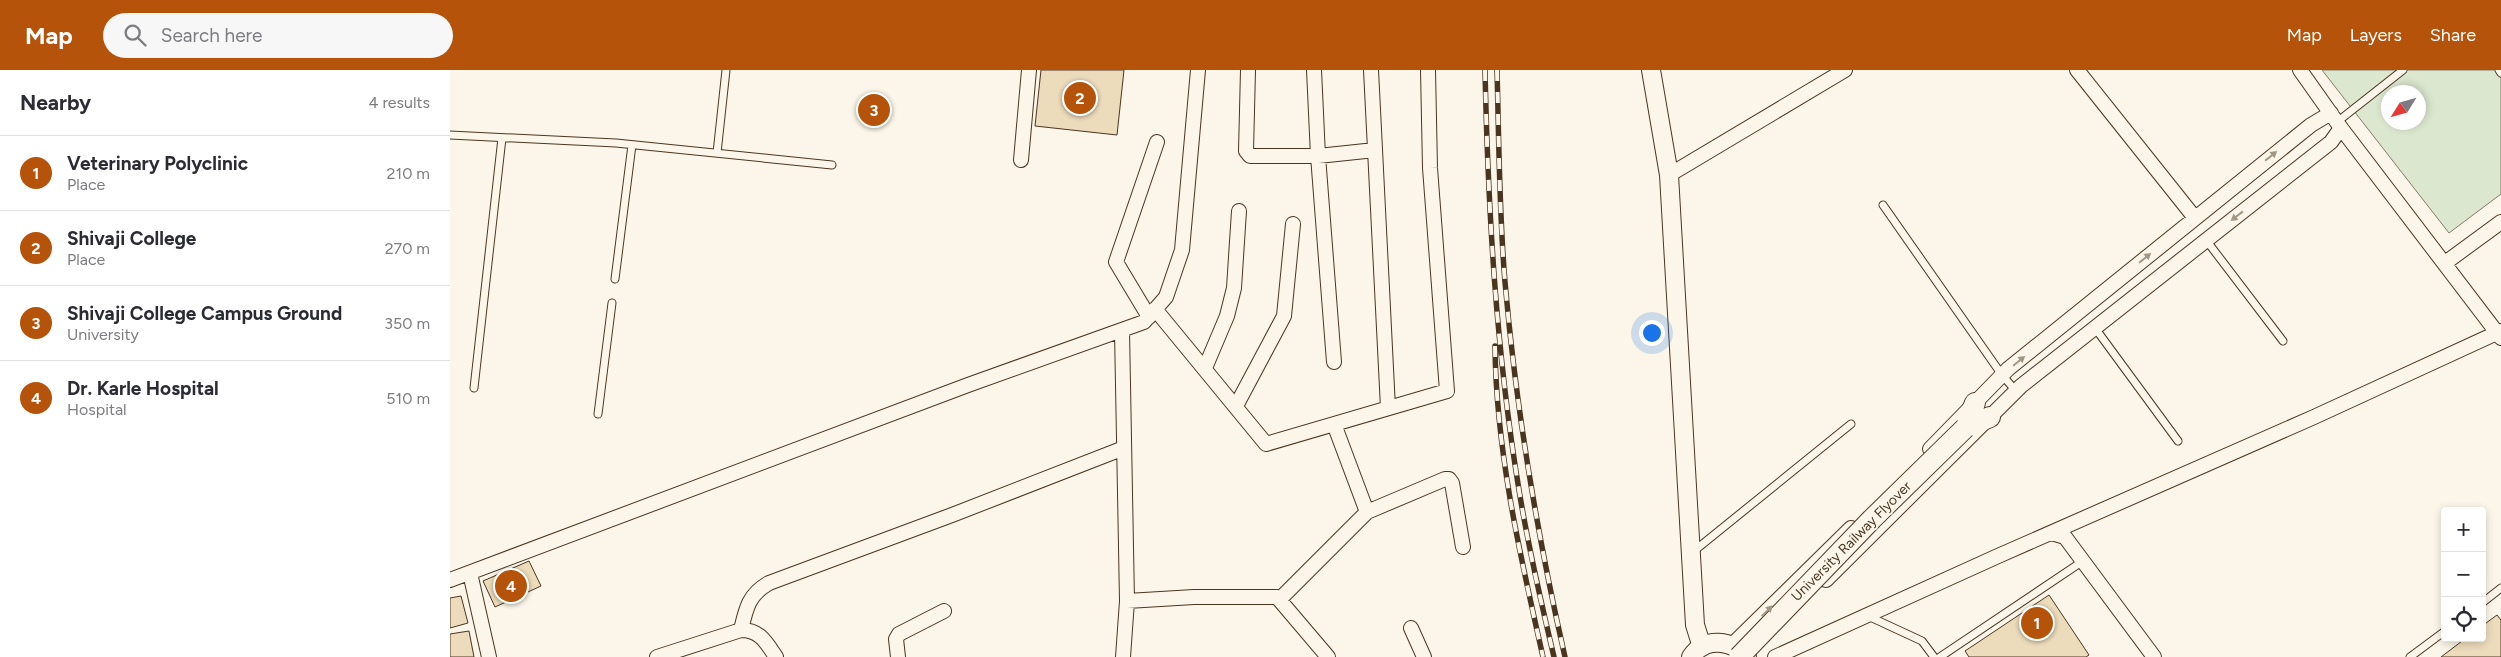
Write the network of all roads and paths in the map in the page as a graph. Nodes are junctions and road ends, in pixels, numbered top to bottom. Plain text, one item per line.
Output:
1 (726, 70) edge
2 (1030, 70) edge
3 (1198, 70) edge
4 (1248, 70) edge
5 (1314, 70) edge
6 (1371, 70) edge
7 (1428, 70) edge
8 (1651, 70) edge
9 (1845, 70) edge
10 (2077, 70) edge
11 (2300, 70) edge
12 (2403, 70) edge
13 (2336, 121) junction
14 (450, 135) edge
15 (502, 138) junction
16 (1157, 142) dead end
17 (632, 144) junction
18 (1375, 150) junction
19 (717, 153) junction
20 (1318, 156) junction
21 (1021, 160) dead end
22 (832, 165) dead end
23 (1669, 175) junction
24 (1883, 205) dead end
25 (1238, 211) dead end
26 (2195, 218) junction
27 (2501, 222) edge
28 (1293, 224) dead end
29 (2206, 240) junction
30 (2445, 264) junction
31 (615, 279) dead end
32 (612, 303) dead end
33 (1152, 313) junction
34 (2094, 328) junction
35 (1122, 331) junction
36 (2500, 334) edge
37 (2282, 341) dead end
38 (1334, 362) dead end
39 (1205, 368) junction
40 (2002, 375) junction
41 (474, 388) dead end
42 (2016, 391) junction
43 (1975, 403) junction
44 (1236, 406) junction
45 (1388, 408) junction
46 (598, 414) dead end
47 (1990, 417) junction
48 (1334, 424) junction
49 (1851, 424) dead end
50 (1965, 428) junction
51 (2178, 441) dead end
52 (1124, 448) junction
53 (1367, 512) junction
54 (2052, 533) junction
55 (1463, 547) dead end
56 (1690, 554) junction
57 (2083, 561) junction
58 (470, 573) junction
59 (450, 580) edge
60 (2501, 588) edge
61 (1280, 599) junction
62 (2486, 599) edge
63 (1127, 601) junction
64 (944, 611) dead end
65 (1866, 616) junction
66 (1411, 628) dead end
67 (741, 630) junction
68 (2441, 634) edge
69 (1736, 651) edge
70 (1696, 652) edge
71 (488, 657) edge
72 (656, 657) edge
73 (776, 657) edge
74 (898, 657) edge
75 (1123, 657) edge
76 (1328, 657) edge
77 (1424, 657) edge
78 (1748, 657) edge
79 (1775, 657) edge
80 (1934, 657) edge
81 (1940, 657) edge
82 (2154, 657) edge
83 (2410, 657) edge

1 - 19 lane
2 - 21 street
3 - 33 street
4 - 20 street
5 - 20 street
6 - 18 street
7 - 45 street
8 - 23 street
9 - 23 street
10 - 26 street
11 - 13 street
12 - 13 lane
26 -> 13 street
13 -> 29 street
13 - 30 street
14 - 15 lane
15 - 17 lane
15 - 41 lane
16 - 33 street
17 - 19 lane
17 - 31 lane
18 - 20 street
18 - 45 street
19 - 22 lane
20 - 38 street
23 - 56 street
24 - 40 lane
25 - 39 street
40 -> 26 street
27 - 30 street
28 - 44 street
29 - 34 street
29 - 37 lane
30 - 36 street
32 - 46 lane
33 - 35 street
33 - 39 street
34 - 42 street
34 - 51 lane
35 - 52 street
35 - 58 street
36 - 54 street
39 - 44 street
40 - 42 lane
40 - 43 street
42 - 47 street
43 - 50 main road, University Railway Flyover
69 -> 43 street
44 - 48 street
45 - 48 street
47 - 50 main road, University Railway Flyover
47 - 78 street
48 - 53 street
49 - 56 lane
50 - 69 main road, University Railway Flyover, bridge
52 - 63 street
52 - 67 street
53 - 55 street
53 - 61 street
54 - 57 street
54 - 65 street
56 - 70 street
57 - 81 lane
57 - 82 street
58 - 59 street
58 - 71 street
60 - 62 lane
61 - 63 street
61 - 76 street
63 - 75 street
64 - 74 street
65 - 79 street
65 - 80 lane
66 - 77 street
67 - 72 street
67 - 73 street
68 - 83 lane
69 - 70 street
69 - 78 street

